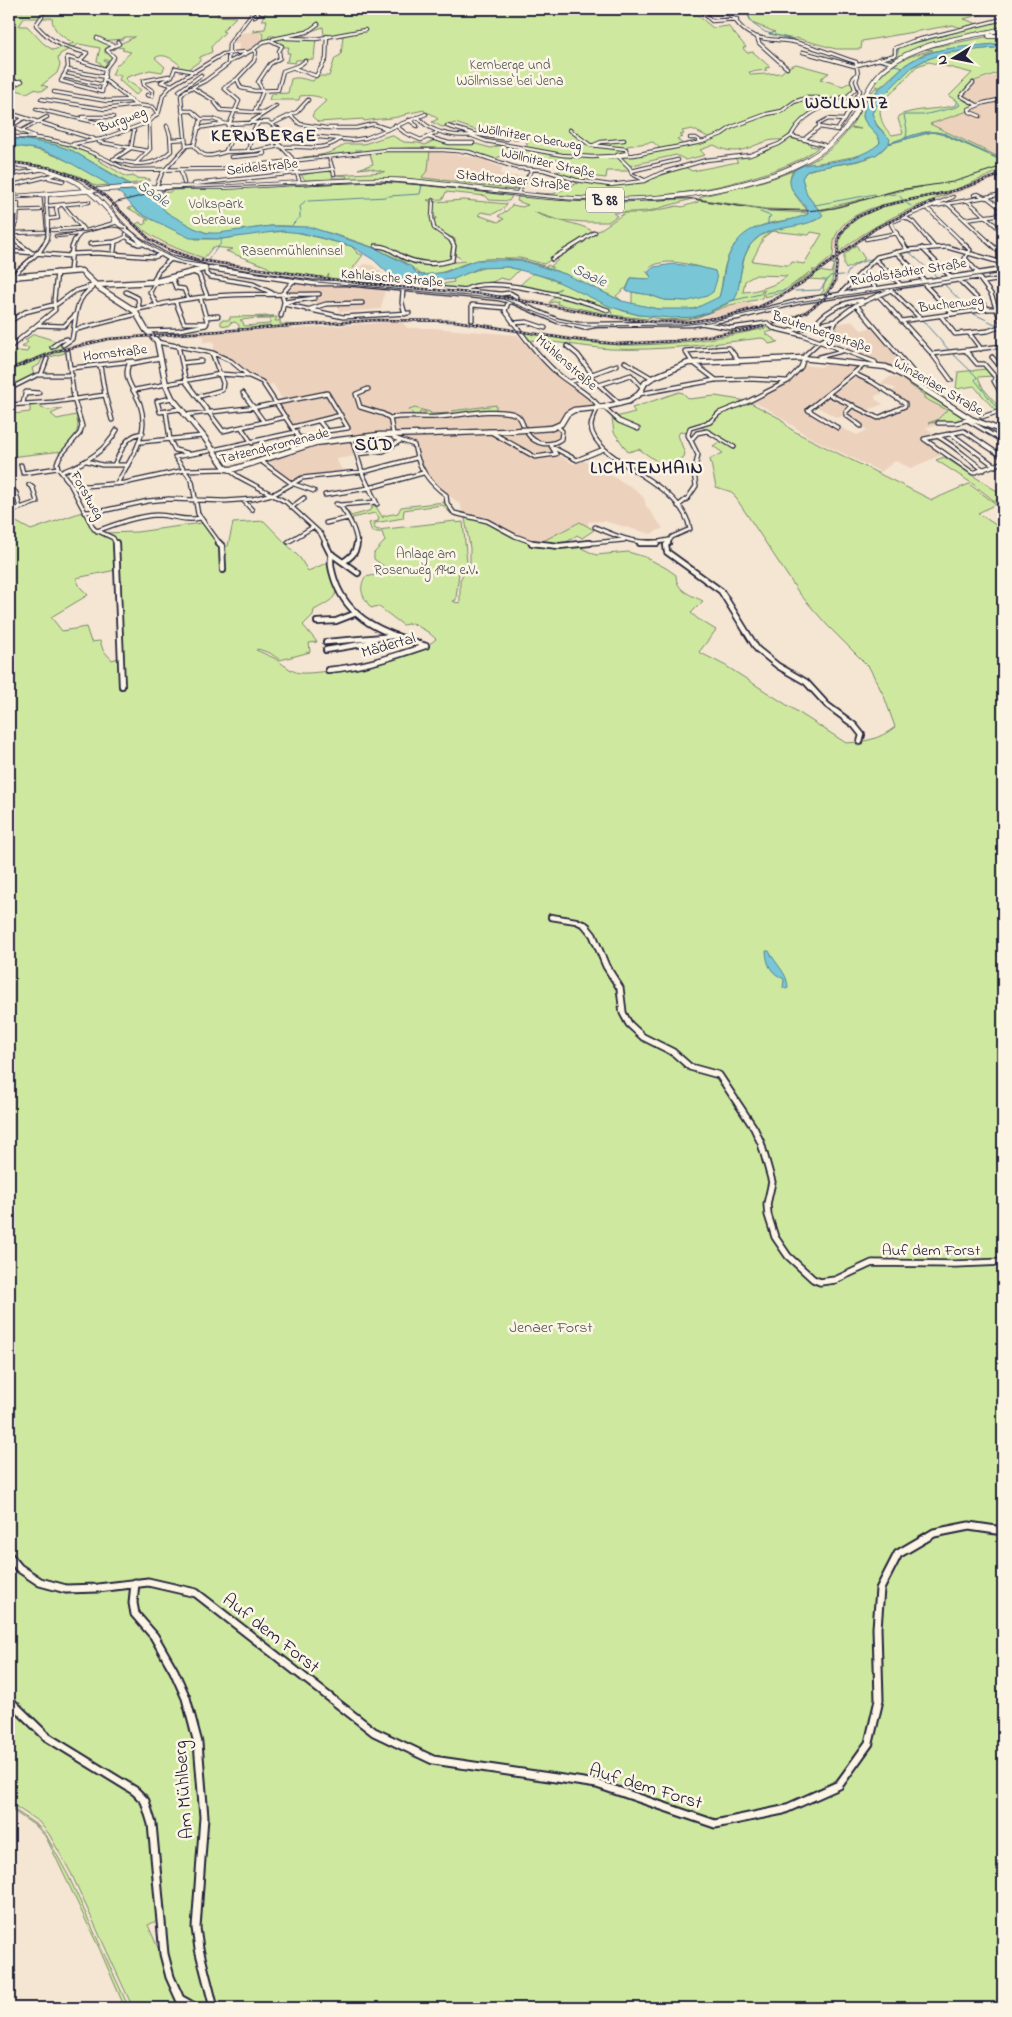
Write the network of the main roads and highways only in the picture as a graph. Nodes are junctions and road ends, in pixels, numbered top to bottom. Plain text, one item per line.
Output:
1 (1003, 28) edge
2 (1003, 36) edge
3 (939, 44) junction
4 (891, 62) junction
5 (9, 164) edge
6 (110, 188) junction
7 (87, 189) junction
8 (47, 195) junction
9 (9, 196) edge
10 (206, 268) junction
11 (1003, 270) edge
12 (10, 277) edge
13 (96, 287) junction
14 (862, 292) joint
15 (554, 427) joint
16 (1003, 431) edge
17 (315, 443) junction
18 (294, 448) junction

1 - 3 main road, Stadtrodaer Straße / B 88
1 - 4 main road, Stadtrodaer Straße / B 88
2 - 3 main road
3 - 4 main road, Stadtrodaer Straße / B 88
4 - 6 main road, Stadtrodaer Straße / B 88
5 - 7 main road, Kahlaische Straße
6 - 7 main road, Stadtrodaer Straße / B 88
6 - 7 main road, Stadtrodaer Straße / B 88
7 - 8 main road
7 - 10 main road, Kahlaische Straße
8 - 9 main road
8 - 9 main road
10 - 13 main road
10 - 14 main road, Kahlaische Straße
11 - 14 main road, Rudolstädter Straße
12 - 13 main road
13 - 18 main road, Tatzendpromenade
15 - 16 main road, Winzerlaer Straße
15 - 17 main road, Tatzendpromenade, bridge
17 - 18 main road, Tatzendpromenade
17 - 18 main road

